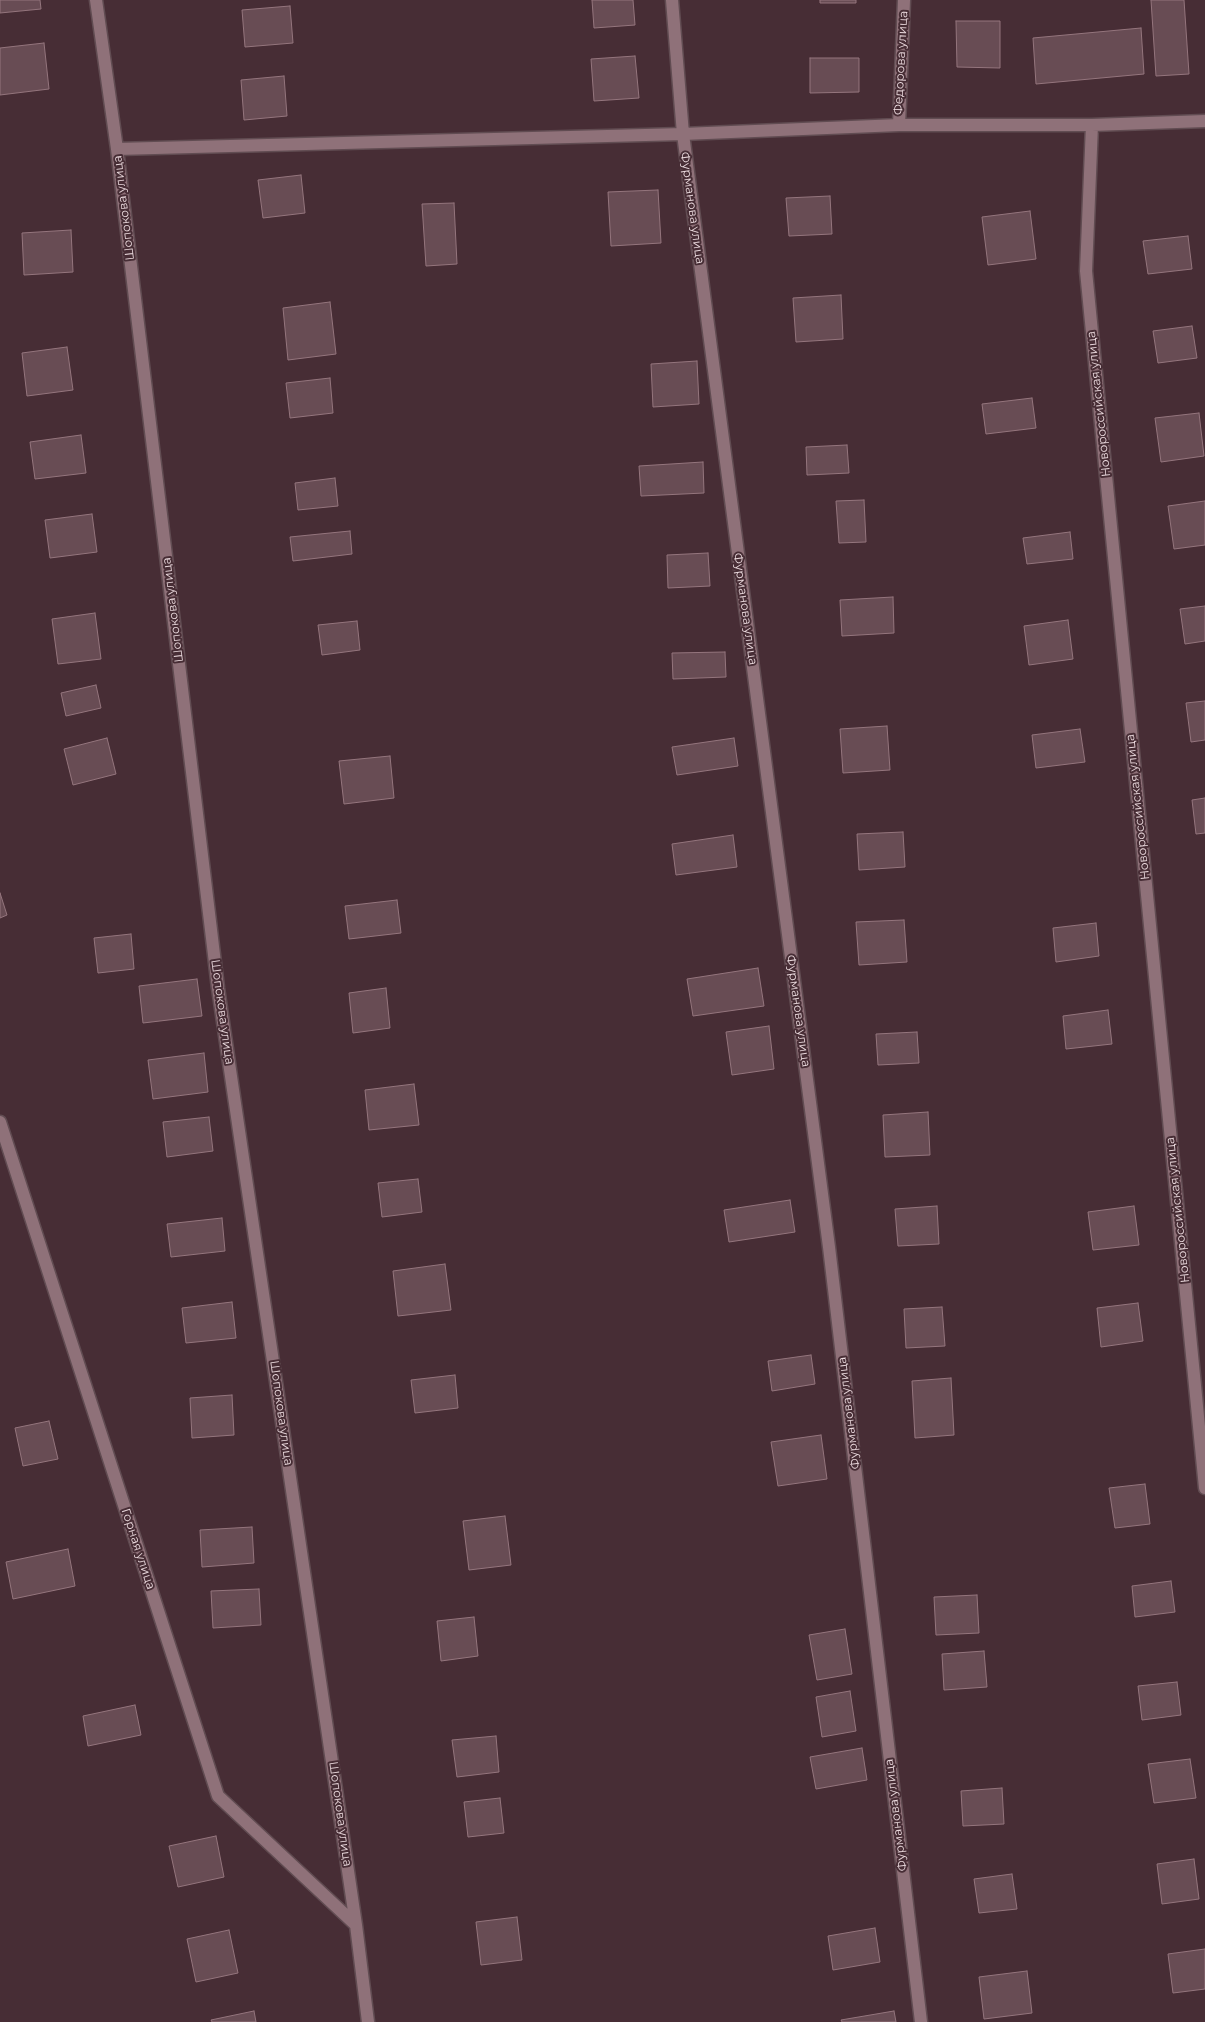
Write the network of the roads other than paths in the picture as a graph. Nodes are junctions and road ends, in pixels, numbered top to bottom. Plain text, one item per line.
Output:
1 (96, 0) edge
2 (672, 0) edge
3 (904, 0) edge
4 (1205, 121) edge
5 (898, 125) junction
6 (1092, 125) junction
7 (682, 134) junction
8 (117, 149) junction
9 (0, 1122) edge
10 (1205, 1488) edge
11 (356, 1925) junction
12 (368, 2022) edge
13 (921, 2022) edge

1 - 8 street, Шопокова улица
2 - 7 street, Фурманова улица
3 - 5 street, Федорова улица
4 - 6 street
5 - 6 street
5 - 7 street
6 - 10 street, Новороссийская улица
7 - 8 street
7 - 13 street, Фурманова улица
8 - 11 street, Шопокова улица
9 - 11 street, Горная улица
11 - 12 street, Шопокова улица

